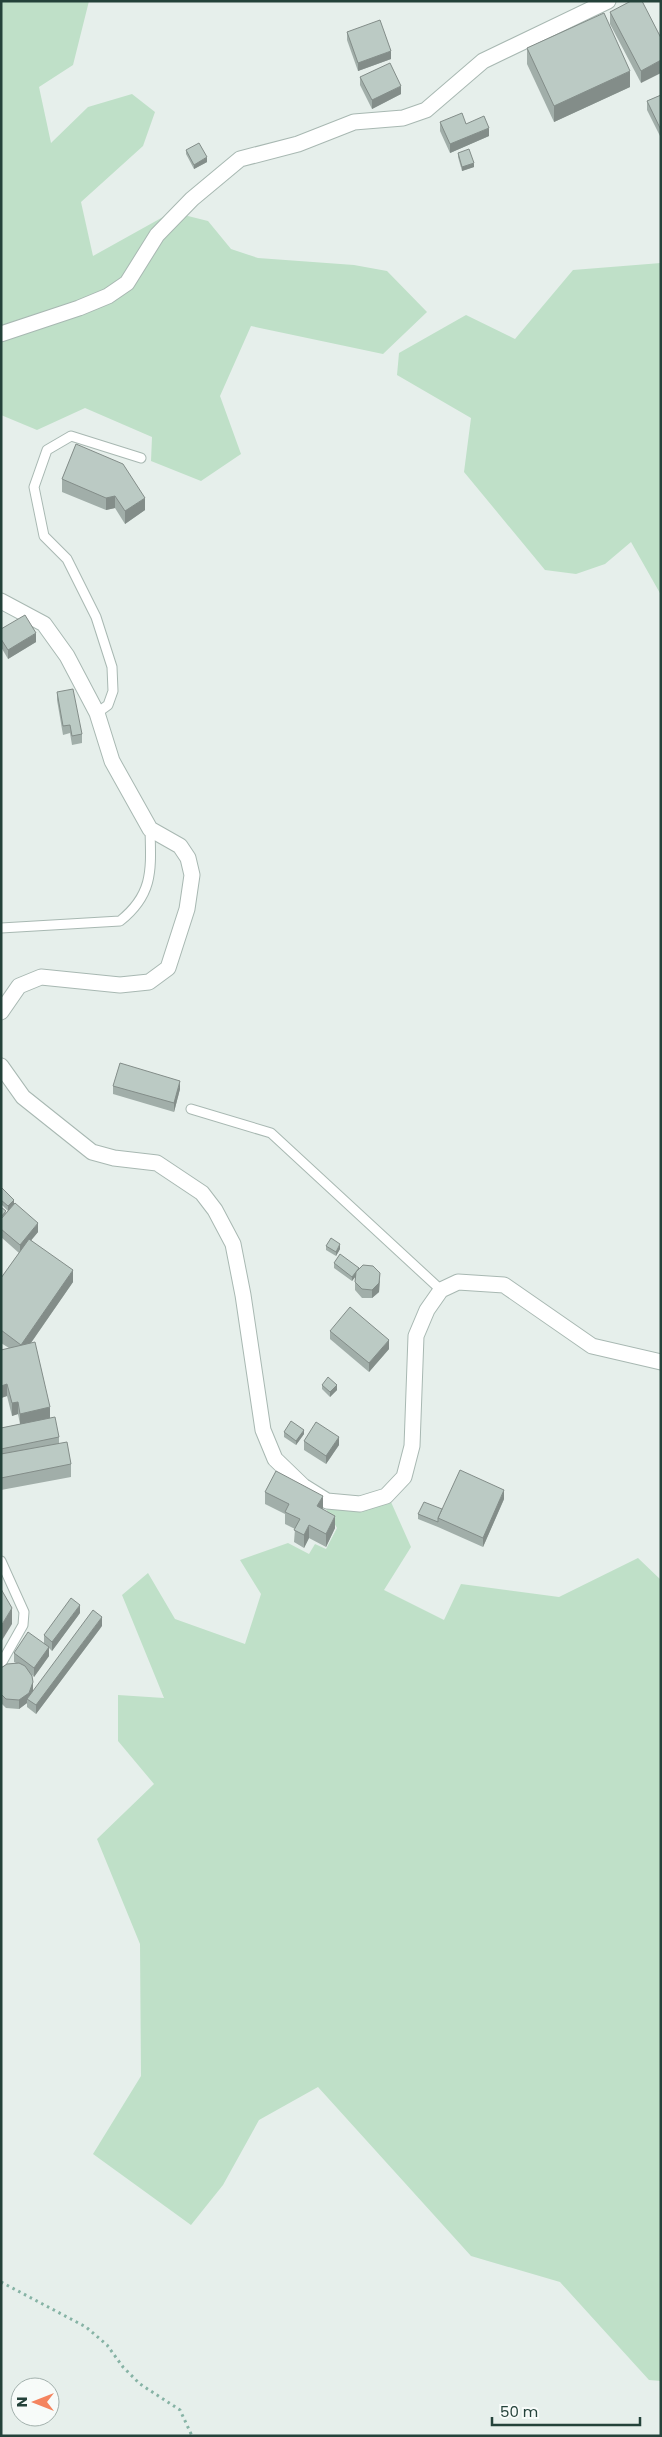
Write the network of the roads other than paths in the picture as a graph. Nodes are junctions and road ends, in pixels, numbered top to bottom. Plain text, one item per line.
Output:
1 (608, 1) edge
2 (1, 334) edge
3 (141, 458) dead end
4 (1, 601) edge
5 (97, 713) junction
6 (150, 829) junction
7 (1, 928) edge
8 (1, 1012) edge
9 (1, 1066) edge
10 (191, 1109) dead end
11 (440, 1290) junction
12 (661, 1362) edge
13 (1, 1561) edge
14 (2, 1662) dead end

1 - 2 street
3 - 5 lane
4 - 5 street
5 - 6 street
6 - 7 lane
6 - 8 street
9 - 11 street
10 - 11 lane
11 - 12 street
13 - 14 lane

